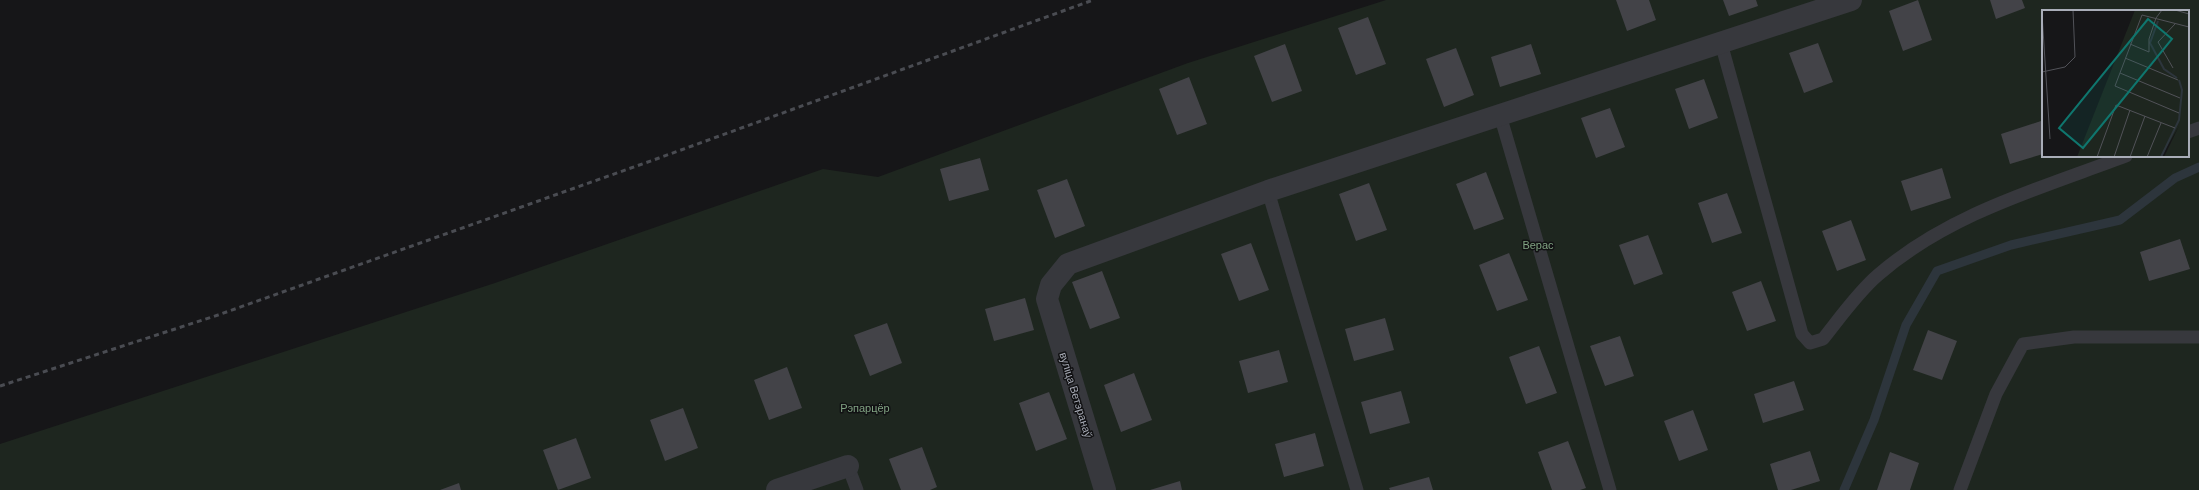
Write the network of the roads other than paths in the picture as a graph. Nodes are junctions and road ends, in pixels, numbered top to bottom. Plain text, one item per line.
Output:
1 (1851, 0) edge
2 (1721, 43) junction
3 (1500, 115) junction
4 (2199, 128) edge
5 (2189, 132) edge
6 (2123, 157) edge
7 (1268, 191) junction
8 (2199, 337) edge
9 (848, 466) joint
10 (777, 490) edge
11 (857, 490) edge
12 (1105, 490) edge
13 (1357, 490) edge
14 (1610, 490) edge
15 (1960, 490) edge

1 - 2 street
2 - 3 street
2 - 6 lane
3 - 7 street
3 - 14 lane
4 - 5 lane
7 - 12 street, вуліца Ветэранаў
7 - 13 lane
8 - 15 lane
9 - 10 street
9 - 11 lane

